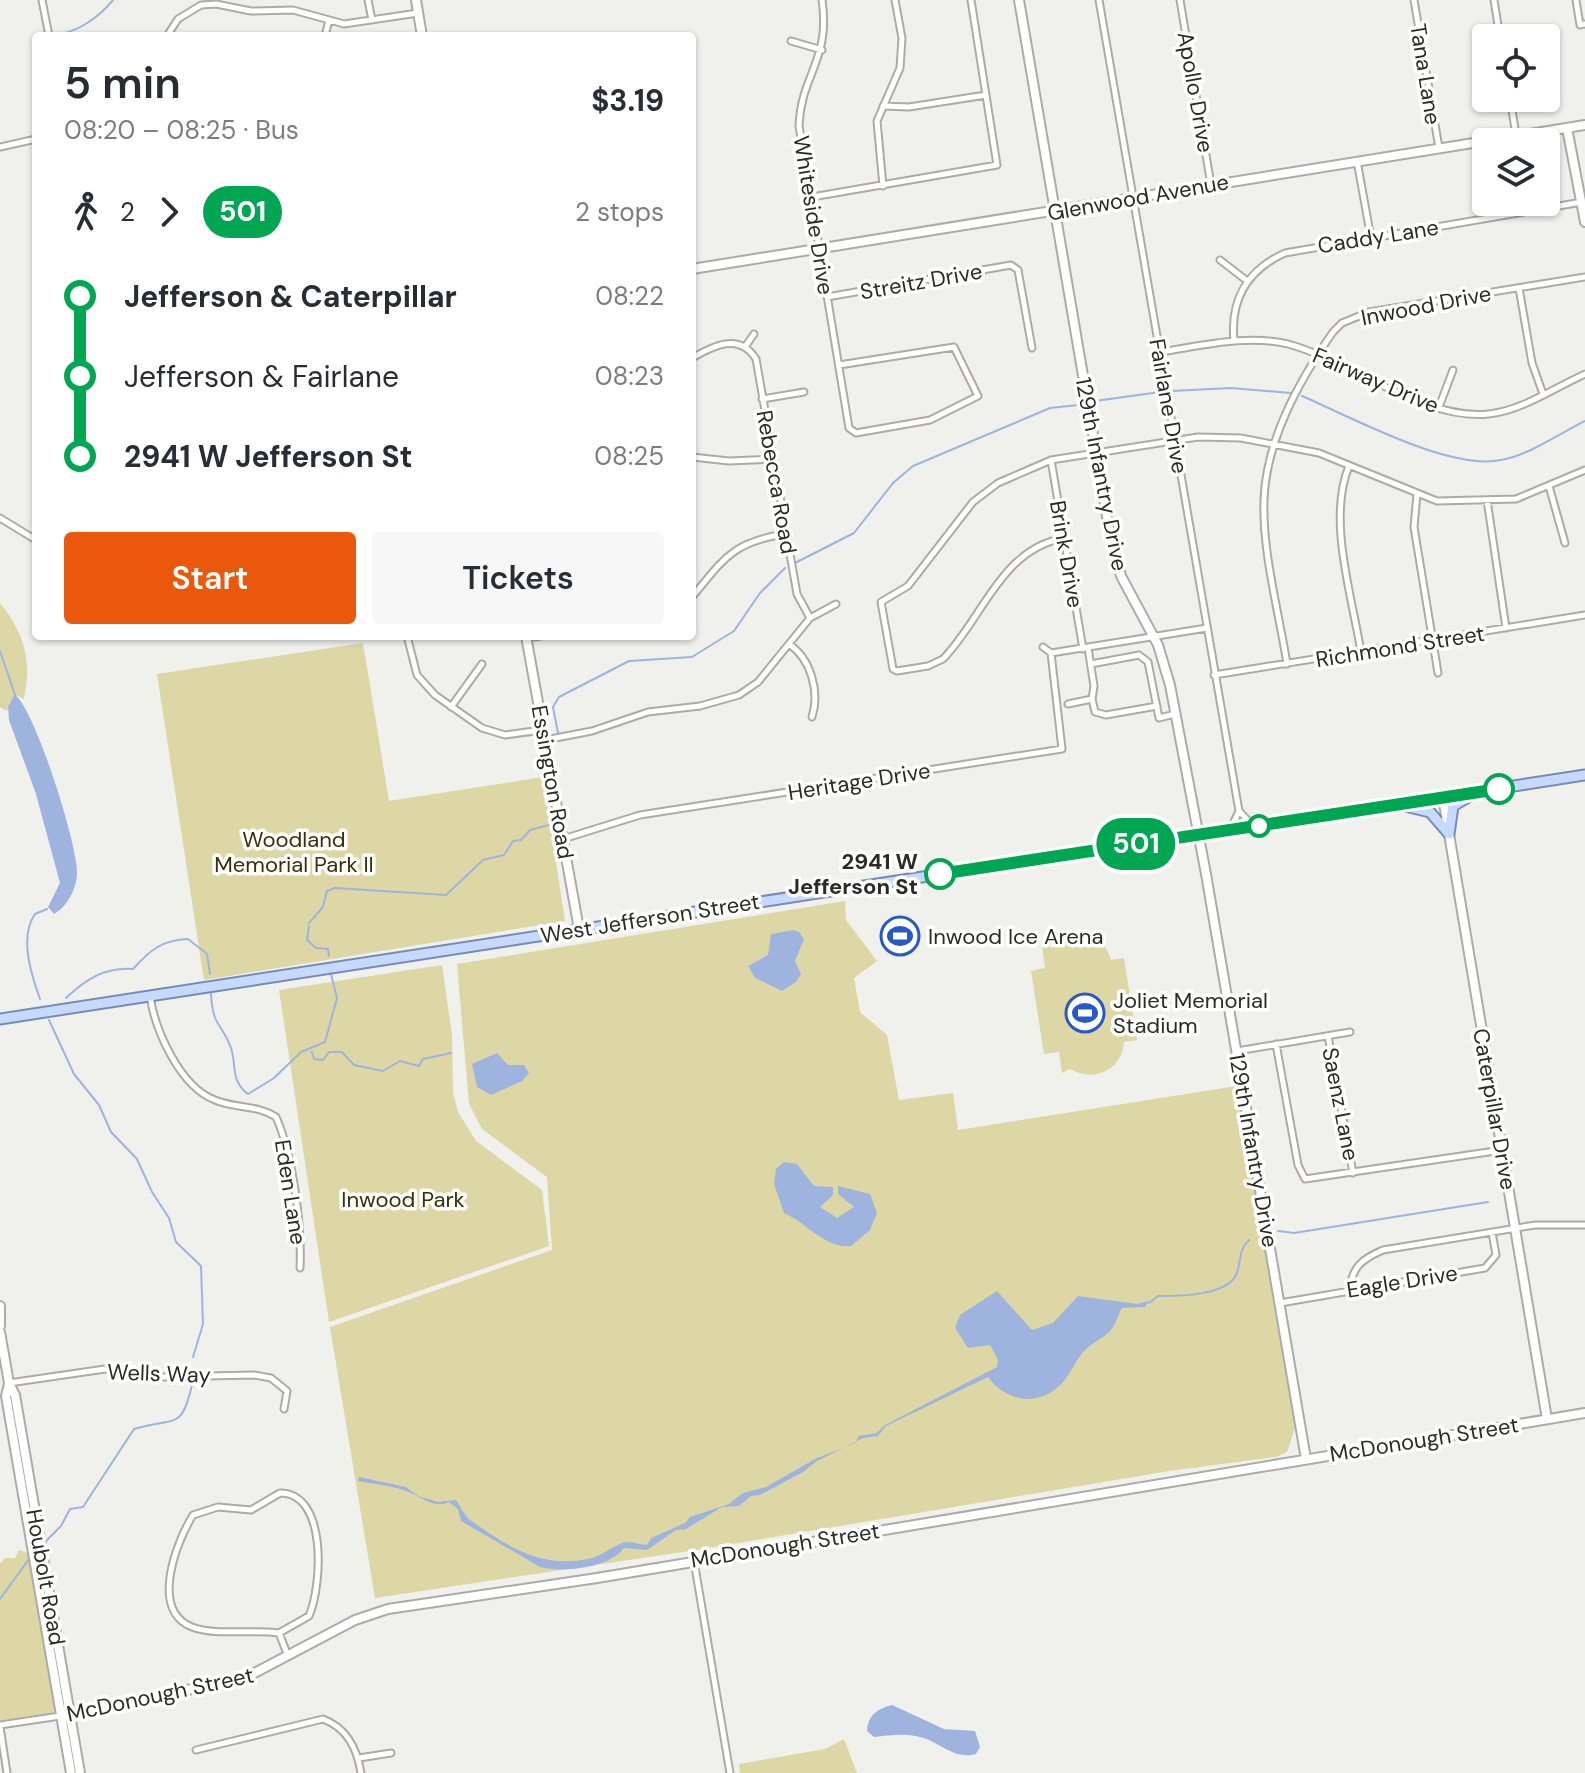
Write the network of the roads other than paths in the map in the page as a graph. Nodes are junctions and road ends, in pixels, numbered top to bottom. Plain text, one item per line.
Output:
1 (42, 0) edge
2 (368, 0) edge
3 (416, 0) edge
4 (822, 0) edge
5 (895, 0) edge
6 (971, 0) edge
7 (1019, 0) edge
8 (1099, 0) edge
9 (1180, 0) edge
10 (1414, 0) edge
11 (1494, 0) edge
12 (1576, 0) edge
13 (418, 13) junction
14 (329, 20) junction
15 (372, 20) junction
16 (1498, 24) edge
17 (1583, 25) edge
18 (48, 32) edge
19 (170, 32) edge
20 (326, 32) edge
21 (421, 32) edge
22 (791, 41) dead end
23 (822, 50) junction
24 (986, 95) junction
25 (883, 106) junction
26 (1585, 125) edge
27 (1567, 128) junction
28 (1560, 129) edge
29 (32, 140) edge
30 (1472, 142) edge
31 (0, 147) edge
32 (1439, 148) junction
33 (1357, 161) junction
34 (1211, 185) junction
35 (883, 186) junction
36 (812, 197) junction
37 (1133, 197) junction
38 (1582, 202) junction
39 (1054, 211) junction
40 (1585, 222) edge
41 (1371, 238) junction
42 (818, 249) junction
43 (1220, 260) dead end
44 (696, 268) edge
45 (1585, 277) edge
46 (1246, 280) junction
47 (1519, 288) junction
48 (827, 297) junction
49 (754, 334) dead end
50 (1234, 341) junction
51 (745, 347) junction
52 (1032, 348) dead end
53 (1160, 352) junction
54 (696, 356) edge
55 (1318, 356) junction
56 (839, 365) junction
57 (1453, 370) dead end
58 (1585, 374) edge
59 (804, 392) dead end
60 (1543, 394) junction
61 (762, 399) junction
62 (1439, 407) junction
63 (1175, 441) junction
64 (1272, 443) junction
65 (1096, 453) junction
66 (696, 457) edge
67 (774, 459) junction
68 (1051, 460) junction
69 (1349, 466) junction
70 (1585, 470) edge
71 (1549, 486) junction
72 (1417, 494) junction
73 (1487, 500) junction
74 (0, 518) edge
75 (785, 534) junction
76 (32, 538) edge
77 (1064, 538) junction
78 (1565, 543) dead end
79 (696, 592) edge
80 (836, 604) dead end
81 (1585, 615) edge
82 (810, 618) junction
83 (1207, 628) junction
84 (1506, 628) junction
85 (1153, 637) junction
86 (408, 640) edge
87 (527, 640) edge
88 (1432, 640) junction
89 (789, 644) junction
90 (1043, 647) dead end
91 (1085, 648) junction
92 (1361, 652) junction
93 (1051, 653) junction
94 (482, 664) dead end
95 (1091, 664) junction
96 (1287, 664) junction
97 (1438, 673) dead end
98 (1214, 675) junction
99 (1092, 699) junction
100 (1068, 704) dead end
101 (1157, 706) junction
102 (451, 707) junction
103 (1175, 714) junction
104 (812, 717) dead end
105 (544, 735) junction
106 (1585, 775) edge
107 (1477, 793) junction
108 (1443, 798) junction
109 (1397, 805) junction
110 (1239, 811) junction
111 (1254, 826) junction
112 (1230, 830) junction
113 (1449, 834) junction
114 (1197, 835) junction
115 (563, 839) junction
116 (579, 929) junction
117 (150, 995) junction
118 (0, 1019) edge
119 (1350, 1032) dead end
120 (1328, 1036) junction
121 (1276, 1044) junction
122 (1237, 1051) junction
123 (1502, 1150) junction
124 (1353, 1173) junction
125 (1585, 1225) edge
126 (1515, 1228) junction
127 (1492, 1232) junction
128 (300, 1268) dead end
129 (1350, 1289) junction
130 (1280, 1303) junction
131 (0, 1306) edge
132 (0, 1326) edge
133 (0, 1332) edge
134 (9, 1383) junction
135 (284, 1409) dead end
136 (1585, 1413) edge
137 (1547, 1419) junction
138 (1306, 1459) junction
139 (694, 1560) junction
140 (279, 1633) junction
141 (289, 1657) junction
142 (66, 1715) junction
143 (0, 1726) edge
144 (196, 1750) dead end
145 (391, 1753) dead end
146 (359, 1758) junction
147 (7, 1773) edge
148 (71, 1773) edge
149 (80, 1773) edge
150 (361, 1773) edge
151 (730, 1773) edge

1 - 18 street
2 - 15 street
3 - 13 street
4 - 23 street, Whiteside Drive
5 - 25 street
6 - 24 street
7 - 39 street, 129th Infantry Drive
8 - 37 street, Fairlane Drive
9 - 34 street, Apollo Drive
10 - 32 street, Tana Lane
11 - 16 street
12 - 17 street
13 - 15 street
13 - 21 street
14 - 15 street
14 - 19 street
14 - 20 street
22 - 23 street
23 - 36 street, Whiteside Drive
24 - 25 street
24 - 35 street
25 - 35 street
26 - 27 street, Glenwood Avenue
27 - 28 street, Glenwood Avenue
27 - 38 street
29 - 31 street
30 - 32 street, Glenwood Avenue
32 - 33 street, Glenwood Avenue
33 - 34 street, Glenwood Avenue
33 - 41 street
34 - 37 street, Glenwood Avenue
35 - 36 street
36 - 42 street, Whiteside Drive
37 - 39 street, Glenwood Avenue
37 - 53 street, Fairlane Drive
38 - 40 street
38 - 41 street, Caddy Lane
39 - 42 street, Glenwood Avenue
39 - 65 street, 129th Infantry Drive
41 - 46 street, Caddy Lane
42 - 44 street, Glenwood Avenue
42 - 48 street, Whiteside Drive
43 - 46 street
45 - 47 street, Inwood Drive
46 - 50 street
47 - 55 street, Inwood Drive
47 - 60 street
48 - 52 street, Streitz Drive
48 - 56 street, Whiteside Drive
49 - 51 street
50 - 53 street, Fairway Drive
50 - 55 street, Fairway Drive
51 - 54 street
51 - 61 street, Rebecca Road
53 - 63 street, Fairlane Drive
55 - 62 street, Fairway Drive
55 - 64 street, Inwood Drive
56 - 56 street, Whiteside Drive
57 - 62 street
58 - 60 street, Fairway Drive
59 - 61 street
60 - 62 street, Fairway Drive
61 - 67 street, Rebecca Road
63 - 64 street
63 - 65 street
63 - 83 street, Fairlane Drive
64 - 69 street
64 - 96 street, Inwood Drive
65 - 68 street
65 - 85 street, 129th Infantry Drive
66 - 67 street
67 - 75 street, Rebecca Road
68 - 77 street, Brink Drive
68 - 77 street
69 - 72 street
69 - 92 street
70 - 71 street
71 - 73 street
71 - 78 street
72 - 73 street
72 - 88 street
73 - 84 street
74 - 76 street
75 - 79 street
75 - 82 street, Rebecca Road
77 - 91 street, Brink Drive
80 - 82 street
81 - 84 street, Richmond Street
82 - 89 street
83 - 85 street
83 - 98 street, Fairlane Drive
84 - 88 street, Richmond Street
85 - 91 street
85 - 103 street, 129th Infantry Drive
86 - 102 street
87 - 105 street, Essington Road
88 - 92 street, Richmond Street
88 - 97 street
89 - 104 street
89 - 105 street
90 - 93 street
91 - 93 street
91 - 95 street, Brink Drive
92 - 96 street, Richmond Street
93 - 115 street, Heritage Drive
94 - 102 street
95 - 99 street, Brink Drive
95 - 101 street
96 - 98 street, Richmond Street
98 - 110 street, Fairlane Drive
99 - 100 street
99 - 101 street
101 - 103 street
102 - 105 street
103 - 114 street, 129th Infantry Drive
105 - 115 street, Essington Road
106 - 107 main road, West Jefferson Street
107 - 108 main road, West Jefferson Street
107 - 113 main road
108 - 109 main road, West Jefferson Street
108 - 113 street, Caterpillar Drive
109 - 111 main road, West Jefferson Street
109 - 113 main road
110 - 111 street
110 - 112 street
111 - 112 main road, West Jefferson Street
112 - 114 main road, West Jefferson Street
113 - 123 street, Caterpillar Drive
114 - 116 main road, West Jefferson Street
114 - 122 street, 129th Infantry Drive
115 - 116 street, Essington Road
116 - 117 main road, West Jefferson Street
117 - 118 main road, West Jefferson Street
117 - 128 street, Eden Lane
119 - 120 street
120 - 121 street
120 - 124 street, Saenz Lane
121 - 122 street
121 - 124 street
122 - 130 street, 129th Infantry Drive
123 - 124 street
123 - 126 street, Caterpillar Drive
125 - 126 street
126 - 127 street
126 - 137 street, Caterpillar Drive
127 - 129 street
127 - 129 street, Eagle Drive
129 - 130 street, Eagle Drive
130 - 138 street, 129th Infantry Drive
131 - 132 street
133 - 134 street, Houbolt Road
134 - 135 street, Wells Way
134 - 142 street, Houbolt Road
136 - 137 street, McDonough Street
137 - 138 street, McDonough Street
138 - 139 street, McDonough Street
139 - 141 street, McDonough Street
139 - 151 street
140 - 140 street
140 - 141 street
141 - 142 street, McDonough Street
142 - 143 street, McDonough Street
142 - 148 street, Houbolt Road
142 - 149 street, Houbolt Road
143 - 147 street
144 - 146 street
145 - 146 street
146 - 150 street

